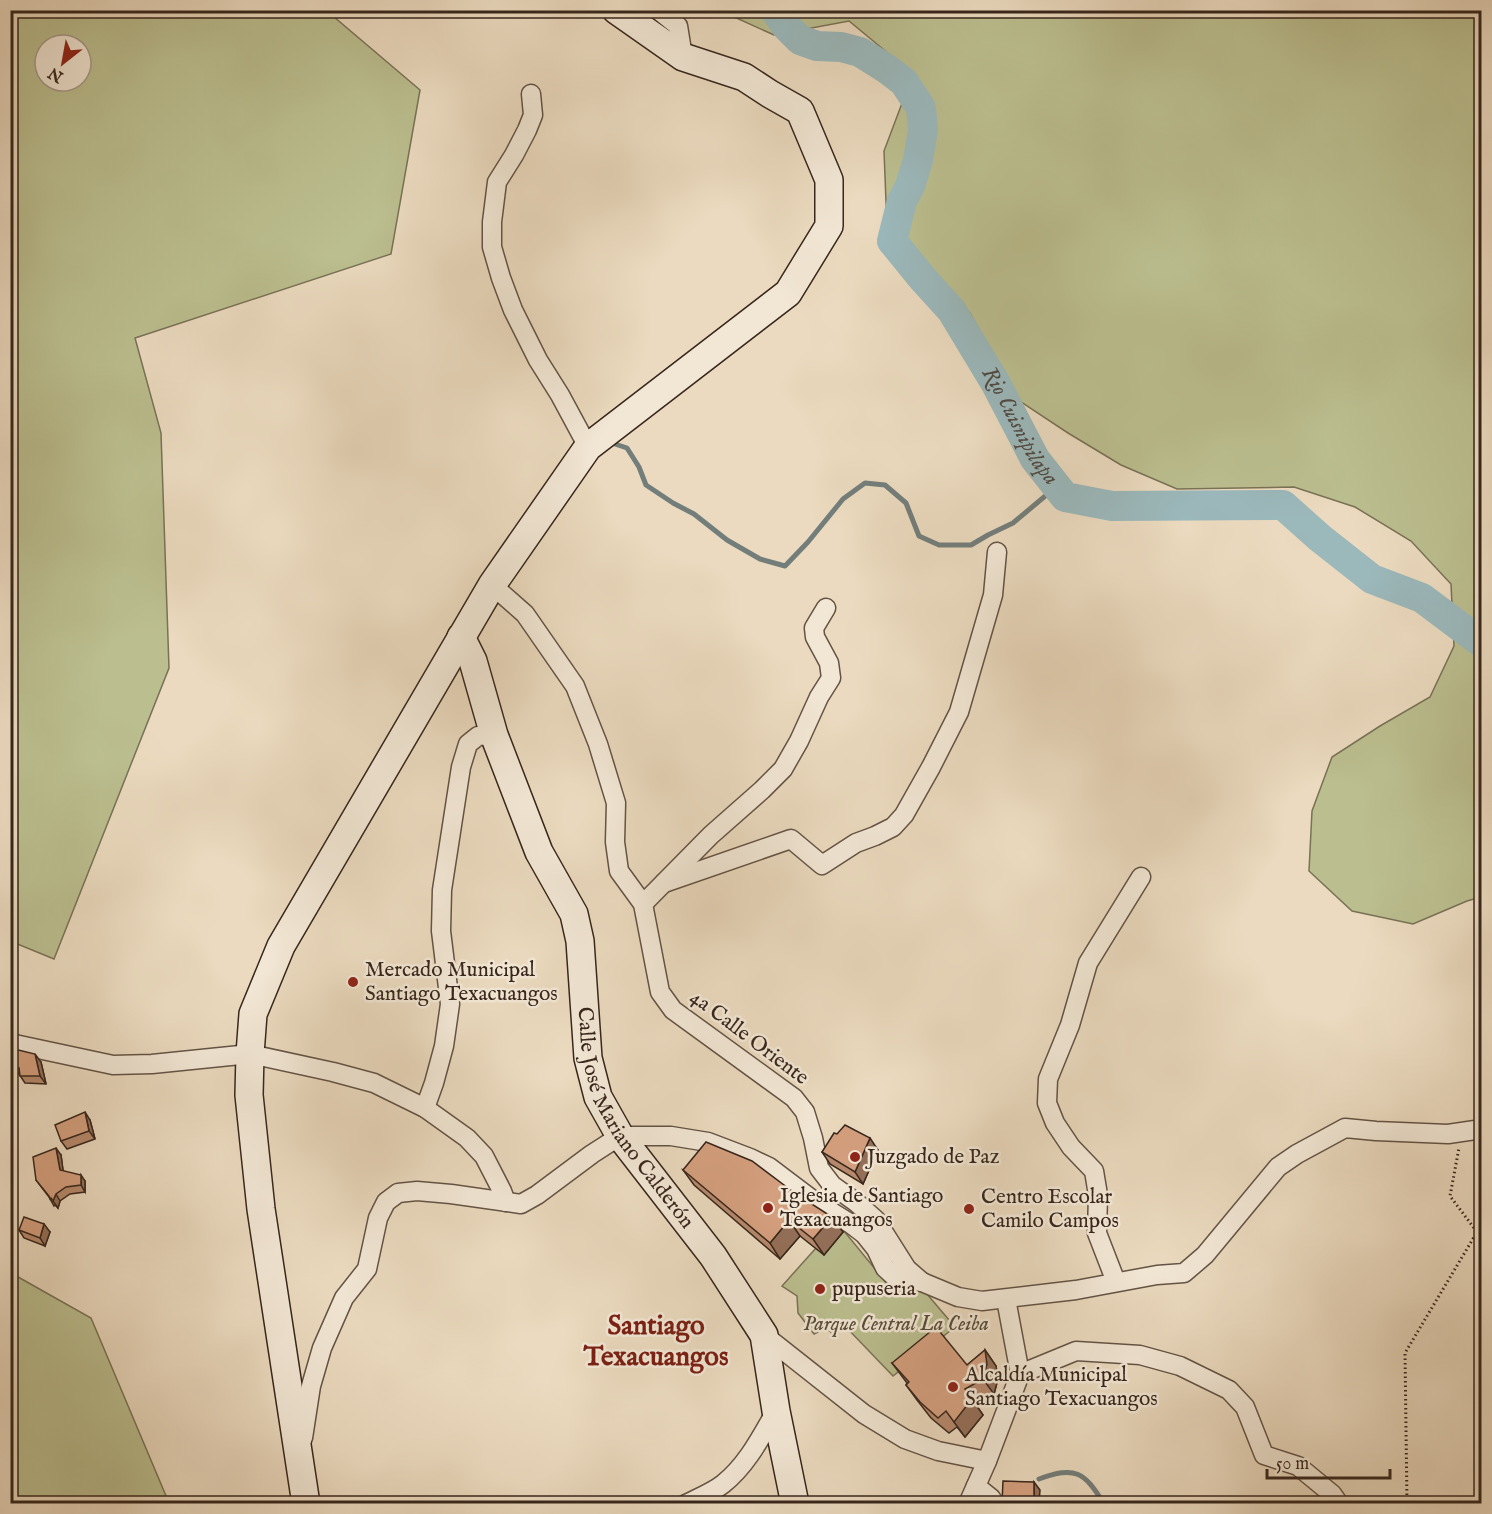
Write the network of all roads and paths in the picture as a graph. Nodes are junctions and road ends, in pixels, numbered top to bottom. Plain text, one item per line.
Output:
1 (616, 10) edge
2 (658, 10) edge
3 (683, 57) junction
4 (531, 94) dead end
5 (588, 447) junction
6 (997, 552) dead end
7 (492, 585) junction
8 (826, 608) dead end
9 (461, 637) junction
10 (494, 735) junction
11 (1142, 877) dead end
12 (664, 883) junction
13 (643, 904) junction
14 (10, 1043) edge
15 (250, 1054) junction
16 (425, 1108) junction
17 (1482, 1129) edge
18 (1462, 1132) junction
19 (620, 1136) junction
20 (506, 1202) junction
21 (922, 1282) junction
22 (1116, 1282) junction
23 (1006, 1299) junction
24 (764, 1335) junction
25 (1020, 1374) junction
26 (776, 1412) junction
27 (300, 1458) junction
28 (987, 1461) junction
29 (976, 1486) junction
30 (306, 1503) edge
31 (686, 1503) edge
32 (795, 1503) edge
33 (968, 1503) edge
34 (995, 1503) edge
35 (1339, 1503) edge
36 (1407, 1503) edge

1 - 3 street
2 - 3 street
3 - 5 street
4 - 5 street
5 - 7 street
6 - 12 street
7 - 9 street
7 - 13 street, 4a Calle Oriente
8 - 12 street
9 - 10 street, Calle José Mariano Calderón
9 - 15 street
10 - 16 street
10 - 19 street, Calle José Mariano Calderón
11 - 22 street
12 - 13 street
13 - 21 street, 4a Calle Oriente
14 - 15 street
15 - 16 street
15 - 27 street
16 - 20 street
17 - 18 street
18 - 22 street
18 - 36 path
19 - 20 street
19 - 21 street
19 - 24 street, Calle José Mariano Calderón
20 - 27 street
21 - 23 street
22 - 23 street
23 - 25 street
24 - 26 street
24 - 28 street, Calle José Mariano Calderón
25 - 28 street
25 - 35 street
26 - 31 street
26 - 32 street
27 - 30 street
28 - 29 street
29 - 33 street
29 - 34 street

